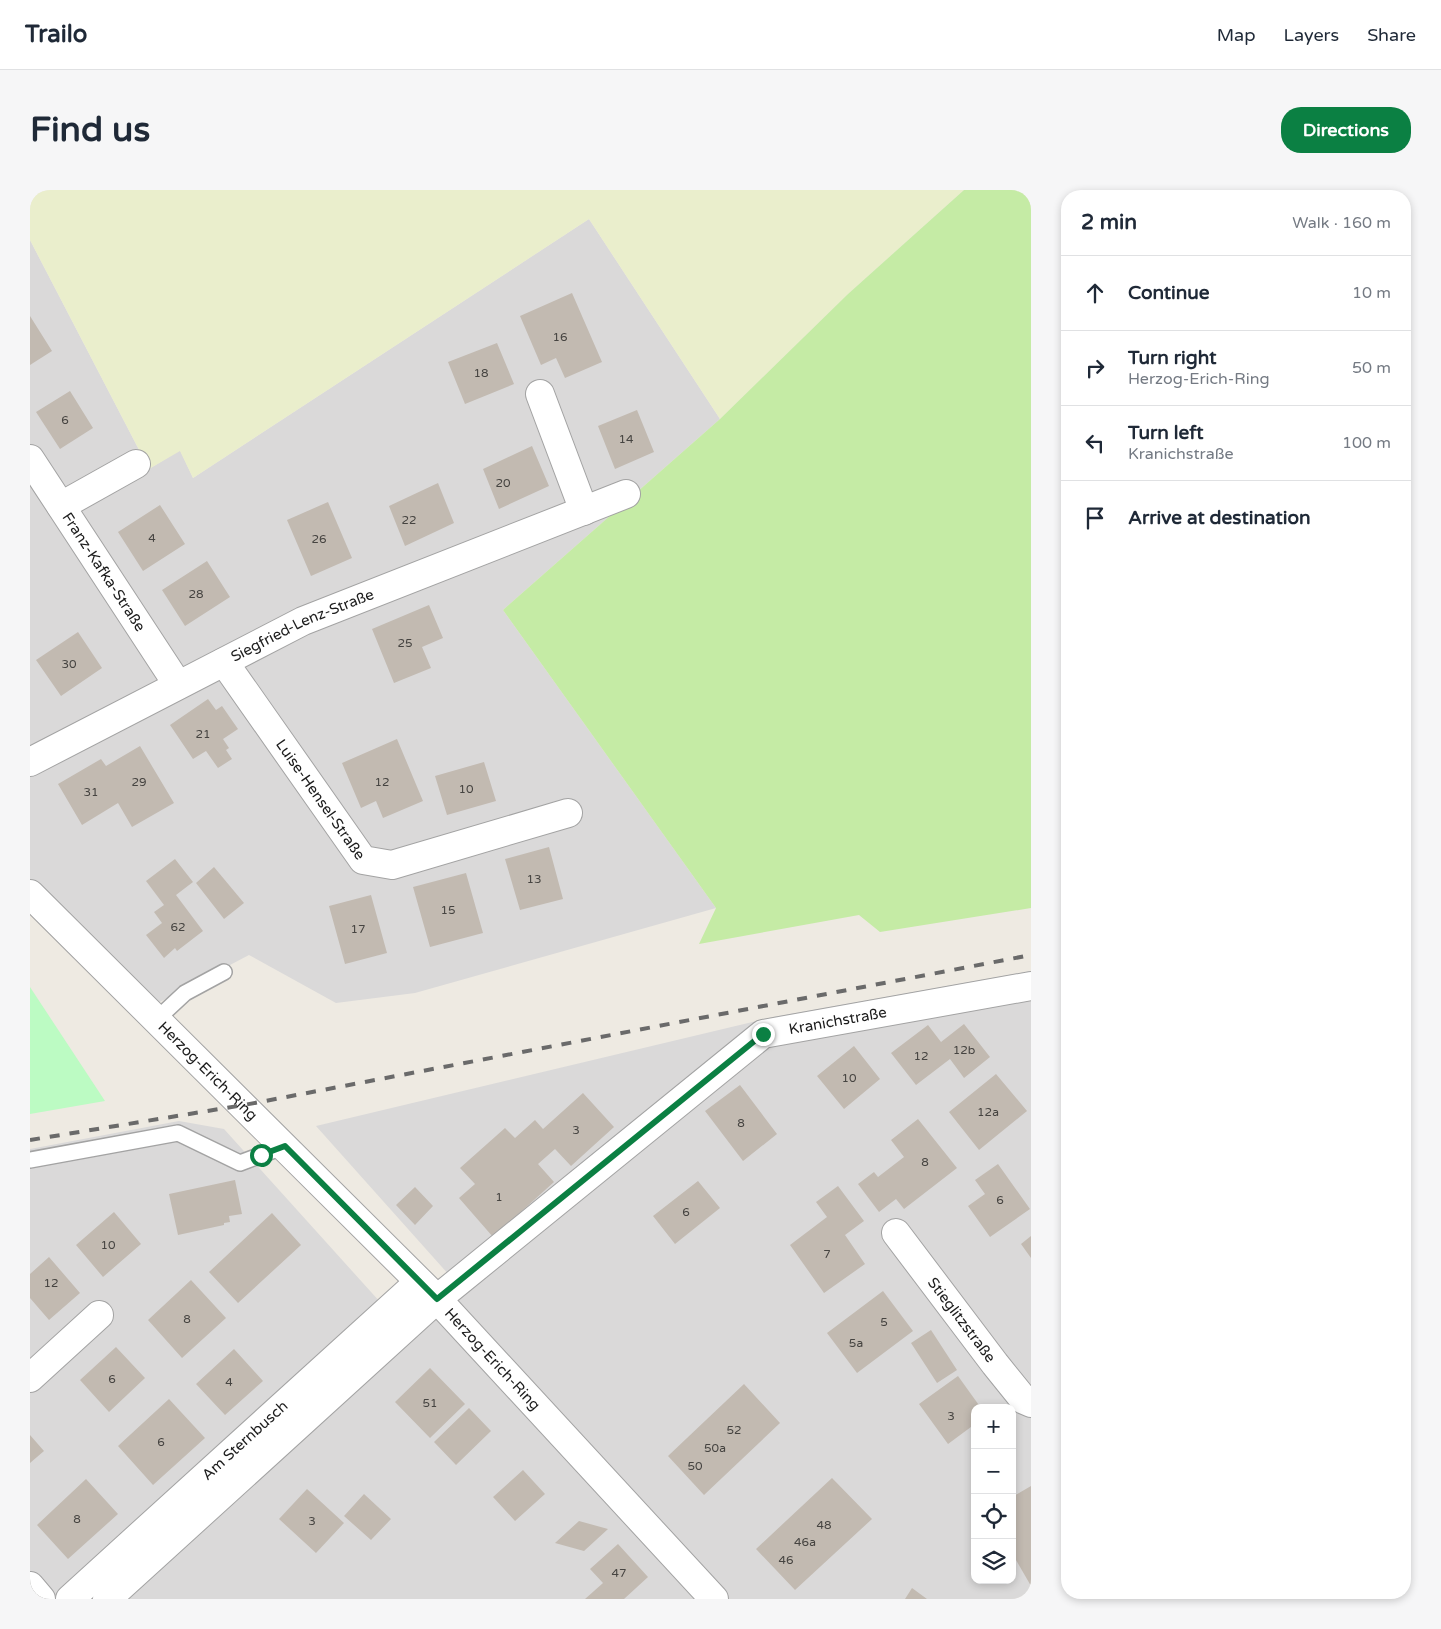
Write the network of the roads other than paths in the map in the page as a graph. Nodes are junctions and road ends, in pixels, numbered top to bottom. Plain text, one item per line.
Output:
1 (540, 394) dead end
2 (30, 459) edge
3 (136, 464) dead end
4 (626, 494) dead end
5 (61, 506) junction
6 (584, 512) junction
7 (224, 662) junction
8 (178, 685) junction
9 (30, 762) edge
10 (568, 813) dead end
11 (30, 894) edge
12 (224, 972) dead end
13 (1031, 986) edge
14 (156, 1020) junction
15 (285, 1146) junction
16 (30, 1160) edge
17 (896, 1233) dead end
18 (428, 1291) junction
19 (99, 1315) dead end
20 (30, 1378) edge
21 (1031, 1403) edge
22 (30, 1586) edge
23 (41, 1599) edge
24 (70, 1599) edge
25 (107, 1599) edge
26 (714, 1599) edge

1 - 6 street
2 - 5 street, Franz-Kafka-Straße
3 - 5 street
4 - 6 street, Siegfried-Lenz-Straße
5 - 8 street, Franz-Kafka-Straße
6 - 7 street, Siegfried-Lenz-Straße
7 - 8 street, Siegfried-Lenz-Straße
7 - 10 street, Luise-Hensel-Straße
8 - 9 street, Siegfried-Lenz-Straße
11 - 14 street, Herzog-Erich-Ring
12 - 14 lane
13 - 18 street, Kranichstraße
14 - 15 street, Herzog-Erich-Ring
15 - 16 lane
15 - 18 street, Herzog-Erich-Ring
17 - 21 street, Stieglitzstraße
18 - 24 street, Am Sternbusch
18 - 25 street, Am Sternbusch
18 - 26 street, Herzog-Erich-Ring
19 - 20 street
22 - 23 street

